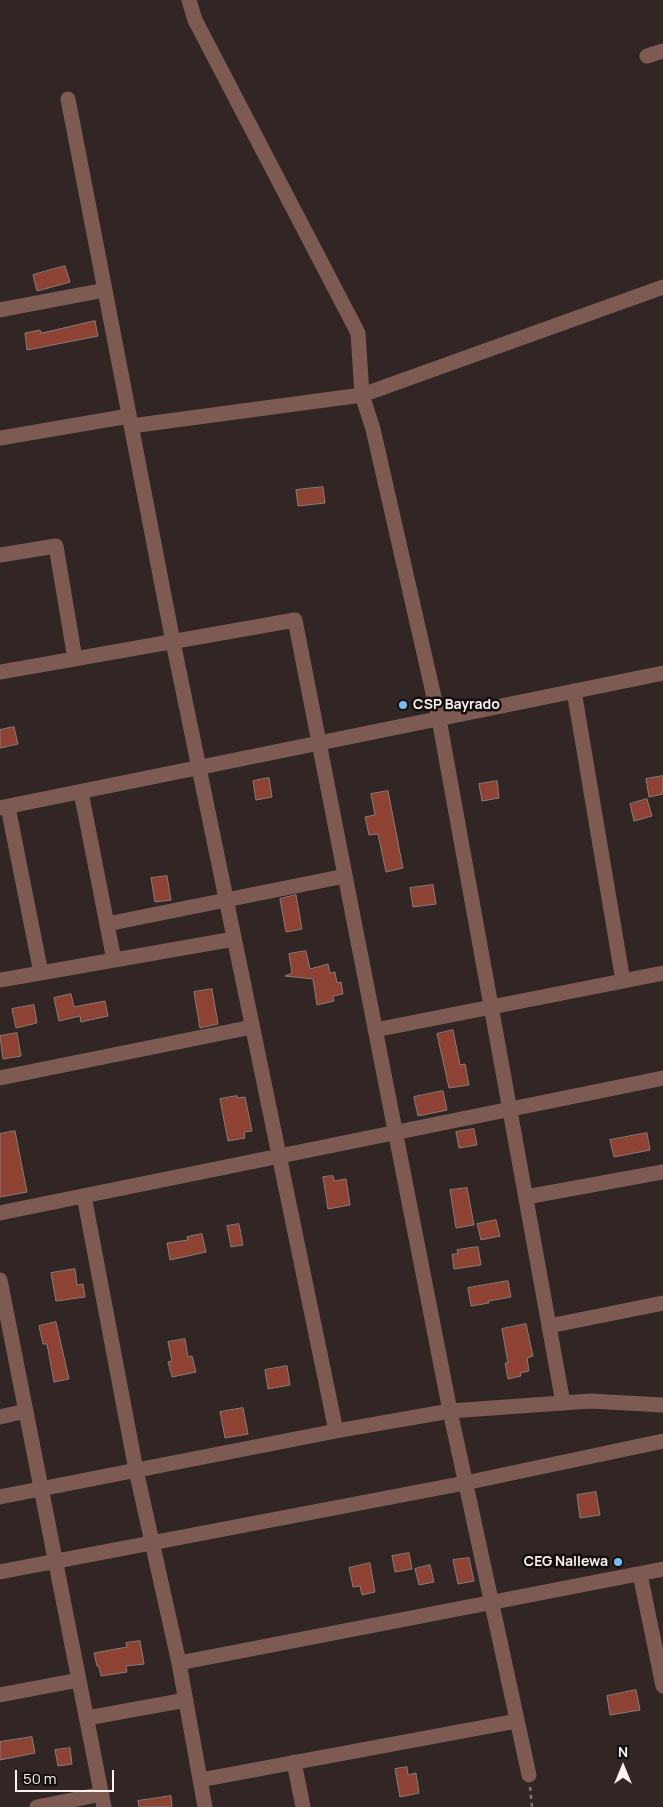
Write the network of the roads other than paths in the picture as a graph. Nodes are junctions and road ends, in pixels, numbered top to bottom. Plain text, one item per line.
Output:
1 (189, 0) edge
2 (663, 51) edge
3 (647, 56) dead end
4 (68, 99) dead end
5 (663, 287) edge
6 (105, 290) junction
7 (0, 310) edge
8 (362, 395) junction
9 (130, 421) junction
10 (0, 438) edge
11 (0, 555) edge
12 (173, 642) junction
13 (75, 659) junction
14 (0, 672) edge
15 (663, 673) edge
16 (574, 691) junction
17 (439, 718) junction
18 (319, 743) junction
19 (199, 768) junction
20 (81, 792) junction
21 (4, 807) edge
22 (345, 876) junction
23 (226, 900) junction
24 (107, 924) junction
25 (234, 939) junction
26 (114, 960) junction
27 (663, 972) edge
28 (41, 973) junction
29 (0, 980) edge
30 (622, 981) junction
31 (491, 1007) junction
32 (252, 1027) junction
33 (375, 1030) junction
34 (0, 1078) edge
35 (663, 1078) edge
36 (509, 1110) junction
37 (396, 1132) junction
38 (279, 1156) junction
39 (663, 1172) edge
40 (84, 1196) junction
41 (526, 1197) junction
42 (0, 1213) edge
43 (0, 1280) edge
44 (663, 1303) edge
45 (4, 1322) edge
46 (548, 1326) junction
47 (563, 1404) junction
48 (663, 1405) edge
49 (26, 1411) junction
50 (450, 1411) junction
51 (0, 1416) edge
52 (336, 1431) junction
53 (663, 1441) edge
54 (136, 1470) junction
55 (465, 1483) junction
56 (41, 1489) junction
57 (0, 1497) edge
58 (152, 1543) junction
59 (56, 1561) junction
60 (663, 1569) edge
61 (0, 1572) edge
62 (640, 1574) junction
63 (491, 1602) junction
64 (179, 1663) junction
65 (79, 1680) junction
66 (663, 1686) edge
67 (0, 1695) edge
68 (186, 1700) junction
69 (87, 1718) junction
70 (517, 1721) junction
71 (294, 1762) junction
72 (529, 1775) road end
73 (200, 1780) junction
74 (103, 1800) edge
75 (36, 1807) edge
76 (205, 1807) edge
77 (303, 1807) edge

1 - 8 street
2 - 3 street
4 - 6 street
5 - 8 street
6 - 7 street
6 - 9 street
8 - 9 street
8 - 17 street
9 - 10 street
9 - 12 street
11 - 13 street
12 - 13 street
12 - 18 street
12 - 19 street
13 - 14 street
15 - 16 street
16 - 17 street
16 - 30 street
17 - 18 street
17 - 31 street
18 - 19 street
18 - 22 street
19 - 20 street
19 - 23 street
20 - 21 street
20 - 24 street
21 - 28 street
22 - 23 street
22 - 33 street
23 - 24 street
23 - 25 street
24 - 26 street
25 - 26 street
25 - 32 street
26 - 28 street
27 - 30 street
28 - 29 street
30 - 31 street
31 - 33 street
31 - 36 street
32 - 34 street
32 - 38 street
33 - 37 street
35 - 36 street
36 - 37 street
36 - 41 street
37 - 38 street
37 - 50 street
38 - 40 street
38 - 52 street
39 - 41 street
40 - 42 street
40 - 54 street
41 - 46 street
43 - 45 street
44 - 46 street
45 - 49 street
46 - 47 street
47 - 48 street
47 - 50 street
49 - 51 street
49 - 56 street
50 - 52 street
50 - 55 street
52 - 54 street
53 - 55 street
54 - 56 street
54 - 58 street
55 - 58 street
55 - 63 street
56 - 57 street
56 - 59 street
58 - 59 street
58 - 64 street
59 - 61 street
59 - 65 street
60 - 62 street
62 - 63 street
62 - 66 street
63 - 64 street
63 - 70 street
64 - 68 street
65 - 67 street
65 - 69 street
68 - 69 street
68 - 73 street
69 - 74 street
70 - 71 street
70 - 72 street
71 - 73 street
71 - 77 street
73 - 76 street
74 - 75 street

